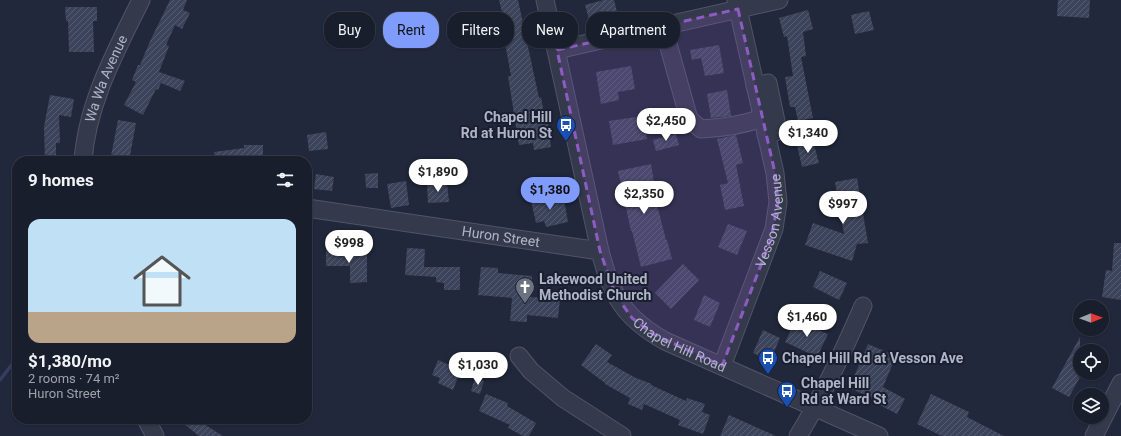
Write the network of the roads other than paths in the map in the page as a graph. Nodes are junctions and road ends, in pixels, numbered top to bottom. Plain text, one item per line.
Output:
1 (141, 0) edge
2 (545, 0) edge
3 (779, 0) edge
4 (737, 4) edge
5 (680, 21) edge
6 (586, 43) edge
7 (669, 48) edge
8 (557, 50) junction
9 (755, 86) junction
10 (762, 118) junction
11 (766, 135) junction
12 (84, 156) edge
13 (312, 209) edge
14 (600, 251) junction
15 (864, 306) dead end
16 (519, 356) dead end
17 (722, 366) junction
18 (1121, 383) edge
19 (815, 408) junction
20 (149, 424) edge
21 (155, 436) edge
22 (622, 436) edge
23 (798, 436) edge
24 (879, 436) edge
25 (1094, 436) edge

1 - 12 street, Wa Wa Avenue
2 - 8 street, Chapel Hill Road
3 - 4 street
4 - 5 street
4 - 9 street, Vesson Avenue
6 - 8 street
7 - 10 street
8 - 14 street, Chapel Hill Road
9 - 10 street, Vesson Avenue
9 - 11 street
10 - 11 street, Vesson Avenue
11 - 17 street, Vesson Avenue
13 - 14 street, Huron Street
14 - 17 street, Chapel Hill Road
15 - 19 street
16 - 22 street
17 - 19 street, Chapel Hill Road
18 - 25 street
19 - 23 street
19 - 24 street, Chapel Hill Road
20 - 21 street

